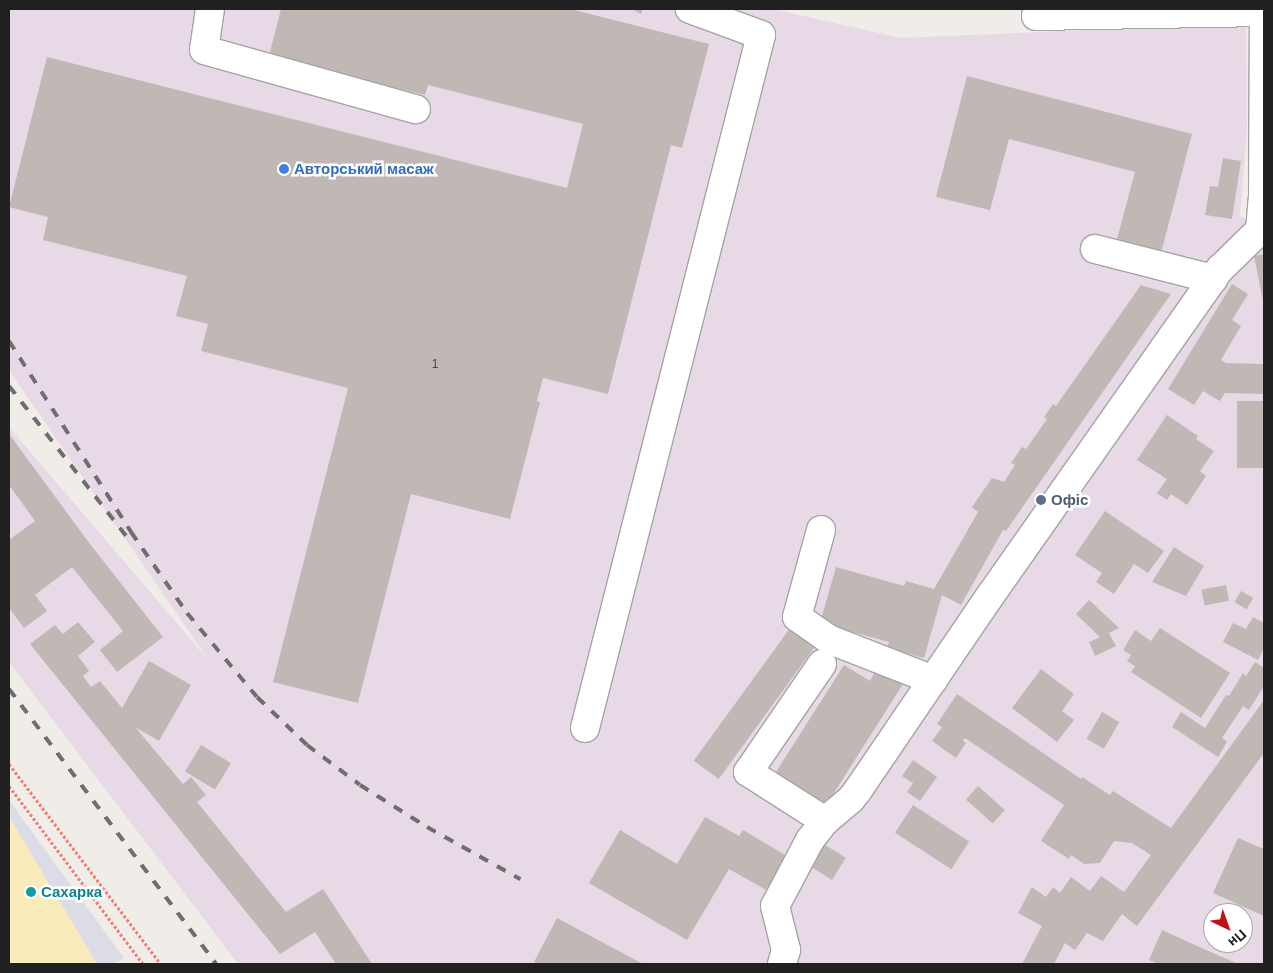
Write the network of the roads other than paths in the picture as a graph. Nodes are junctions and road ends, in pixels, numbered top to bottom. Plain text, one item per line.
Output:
1 (210, 9) edge
2 (690, 9) edge
3 (1264, 12) edge
4 (1036, 16) dead end
5 (1264, 25) edge
6 (416, 109) dead end
7 (1095, 249) dead end
8 (1213, 279) junction
9 (821, 530) dead end
10 (822, 664) dead end
11 (933, 680) junction
12 (585, 728) dead end
13 (825, 821) junction
14 (782, 964) edge

1 - 6 lane
2 - 12 lane
3 - 4 lane
5 - 8 lane
7 - 8 lane
8 - 11 lane
9 - 11 lane
10 - 13 lane
11 - 13 lane
13 - 14 lane

